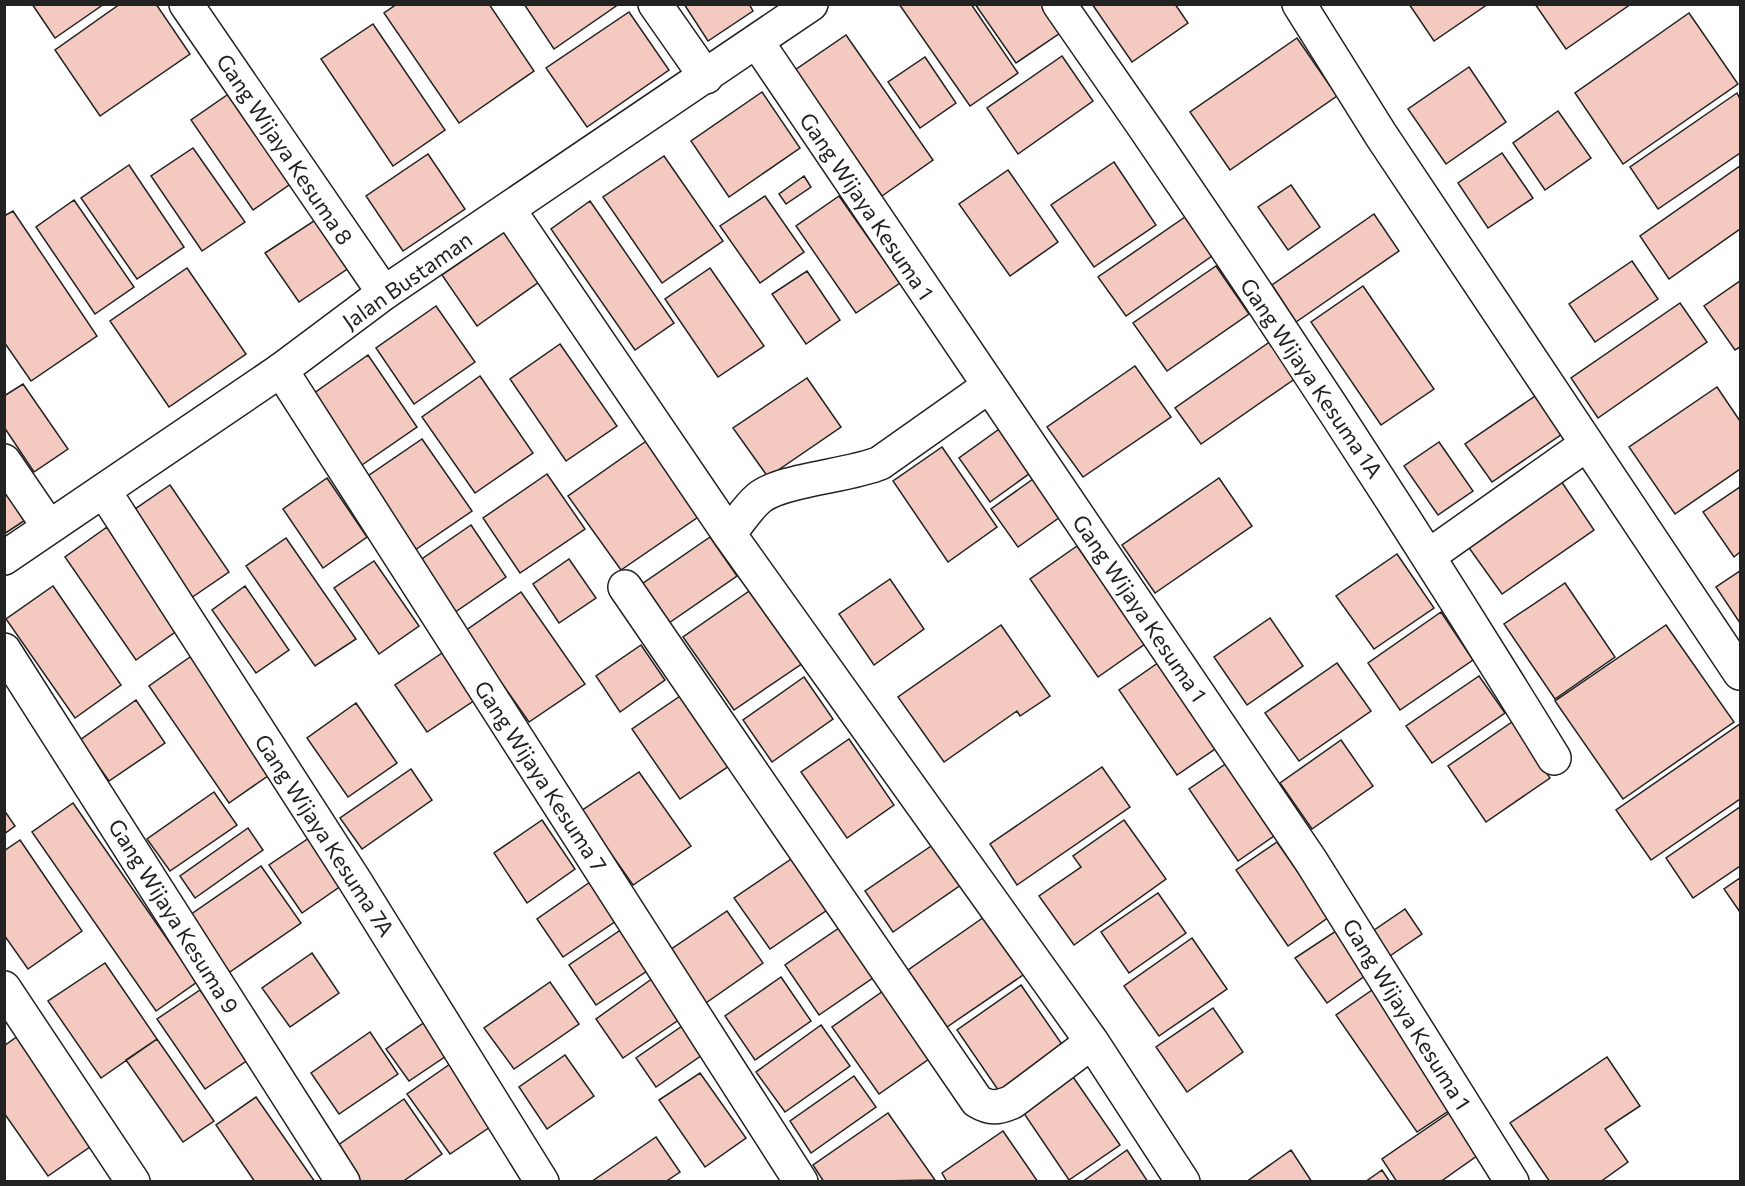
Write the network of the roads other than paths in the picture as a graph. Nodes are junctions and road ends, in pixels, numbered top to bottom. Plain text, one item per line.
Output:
1 (186, 4) edge
2 (655, 4) edge
3 (811, 4) edge
4 (1059, 4) edge
5 (1299, 4) edge
6 (757, 42) junction
7 (706, 77) junction
8 (509, 210) junction
9 (384, 293) junction
10 (281, 370) junction
11 (989, 386) junction
12 (1587, 444) junction
13 (4, 461) edge
14 (104, 491) junction
15 (49, 528) junction
16 (729, 534) junction
17 (1430, 555) junction
18 (4, 558) edge
19 (625, 587) dead end
20 (4, 650) edge
21 (1740, 672) edge
22 (1554, 758) dead end
23 (4, 988) edge
24 (1092, 1042) junction
25 (133, 1182) edge
26 (343, 1182) edge
27 (542, 1182) edge
28 (801, 1182) edge
29 (1183, 1182) edge
30 (1512, 1182) edge

1 - 9 street, Gang Wijaya Kesuma 8
2 - 7 street
3 - 6 street, Jalan Bustaman
4 - 17 street, Gang Wijaya Kesuma 1A
5 - 12 street
6 - 7 street, Jalan Bustaman
6 - 11 street, Gang Wijaya Kesuma 1
7 - 8 street, Jalan Bustaman
8 - 9 street, Jalan Bustaman
8 - 16 street
9 - 10 street, Jalan Bustaman
10 - 14 street, Jalan Bustaman
10 - 28 street, Gang Wijaya Kesuma 7
11 - 16 street
11 - 30 street, Gang Wijaya Kesuma 1
12 - 17 street
12 - 21 street
13 - 15 street
14 - 15 street, Jalan Bustaman
14 - 27 street, Gang Wijaya Kesuma 7A
15 - 18 street, Jalan Bustaman
16 - 24 street
17 - 22 street, Gang Wijaya Kesuma 1A
19 - 24 street
20 - 26 street, Gang Wijaya Kesuma 9
23 - 25 street
24 - 29 street

